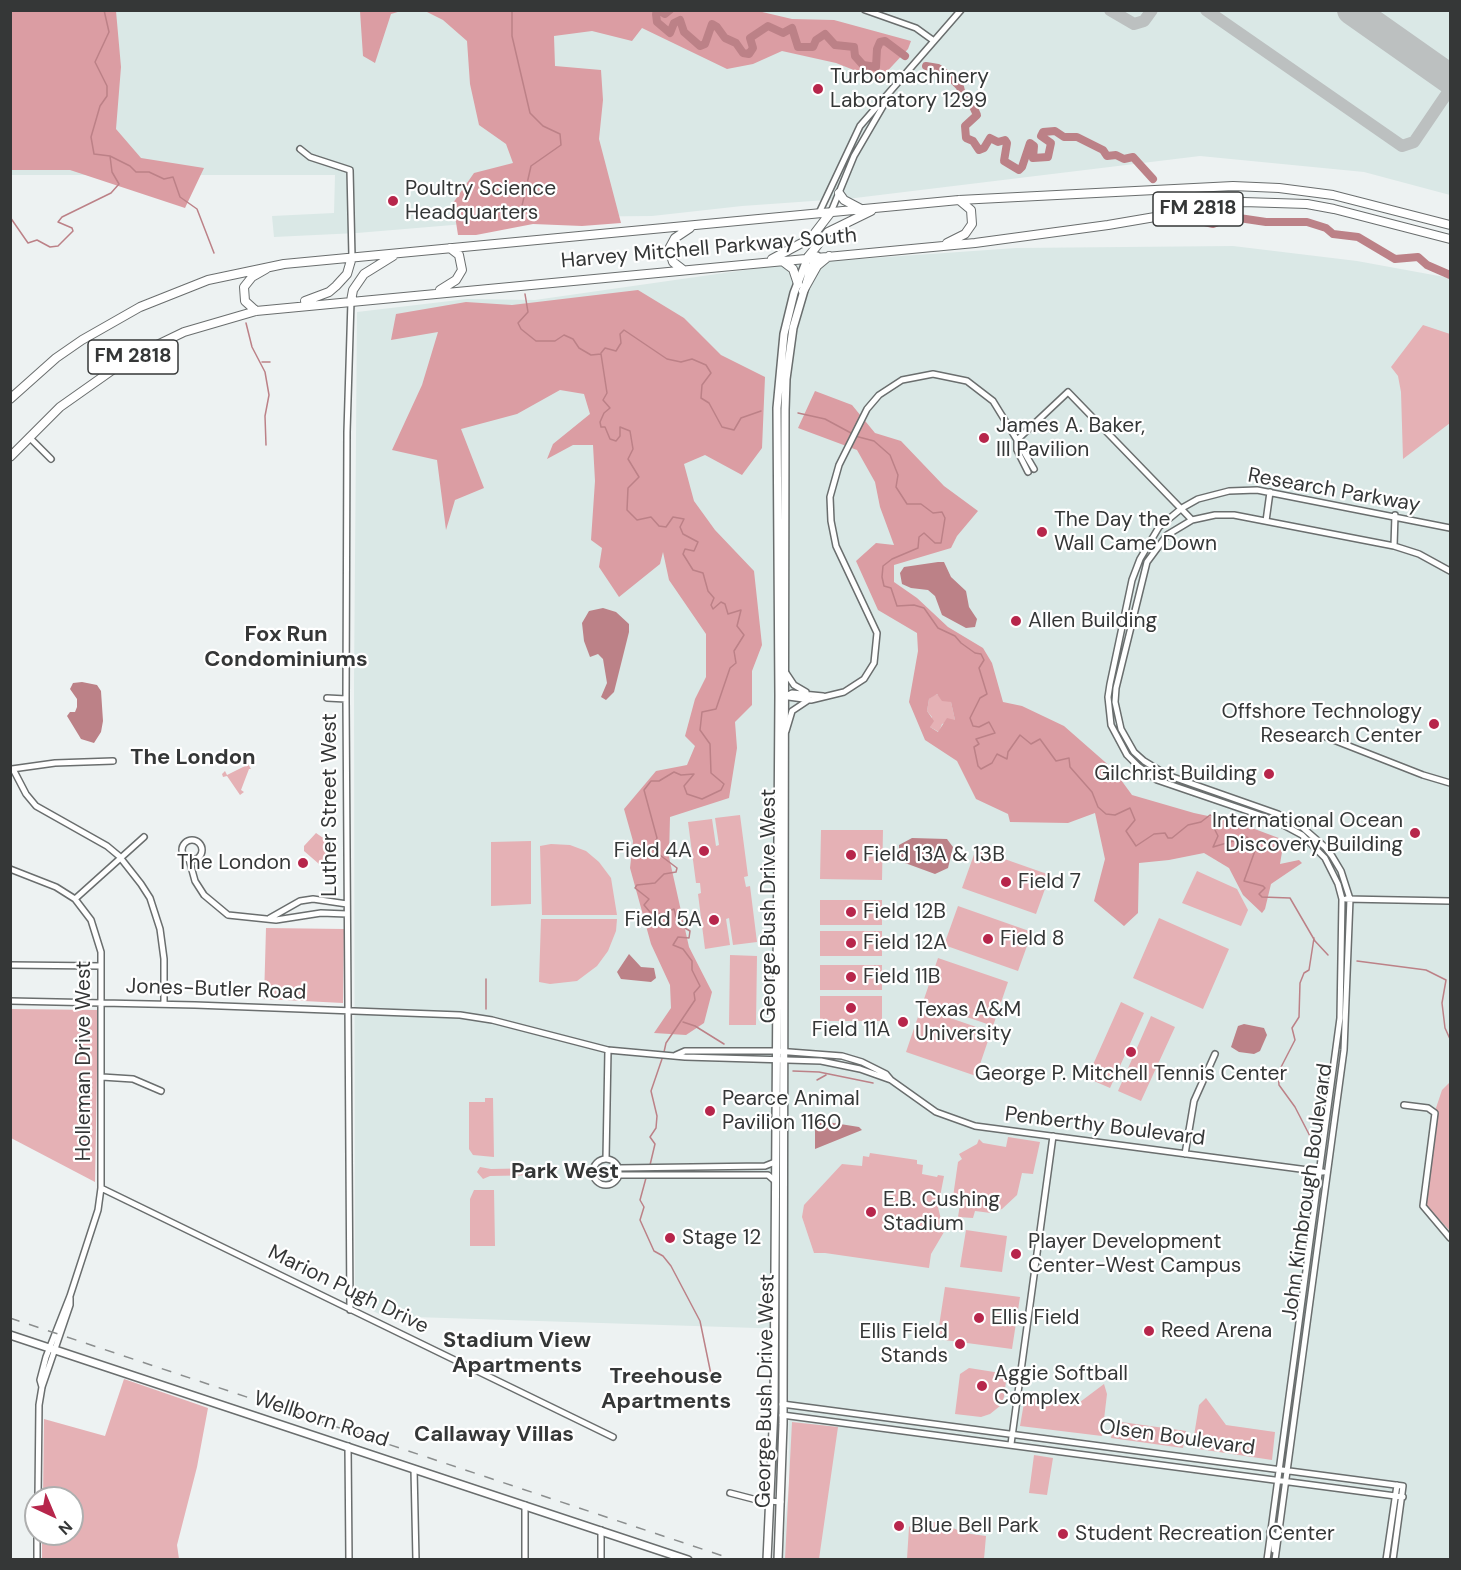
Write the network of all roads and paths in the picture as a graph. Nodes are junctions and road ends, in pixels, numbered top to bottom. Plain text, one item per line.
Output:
1 (865, 10) edge
2 (961, 10) edge
3 (934, 41) junction
4 (888, 97) junction
5 (300, 149) dead end
6 (838, 193) junction
7 (959, 200) junction
8 (881, 208) junction
9 (863, 209) junction
10 (831, 212) junction
11 (819, 213) junction
12 (700, 225) junction
13 (1450, 225) edge
14 (1450, 239) edge
15 (943, 245) junction
16 (450, 248) junction
17 (396, 253) junction
18 (830, 255) junction
19 (817, 256) junction
20 (352, 257) junction
21 (808, 257) junction
22 (782, 260) junction
23 (765, 262) junction
24 (271, 266) junction
25 (684, 269) junction
26 (800, 287) junction
27 (437, 292) junction
28 (351, 301) junction
29 (289, 306) junction
30 (256, 311) junction
31 (10, 399) edge
32 (28, 437) junction
33 (1017, 440) junction
34 (10, 457) edge
35 (51, 459) dead end
36 (1031, 470) dead end
37 (1270, 492) junction
38 (1182, 508) junction
39 (1395, 515) junction
40 (1192, 520) junction
41 (1266, 521) junction
42 (1450, 528) edge
43 (1394, 546) junction
44 (1450, 570) edge
45 (1119, 662) junction
46 (786, 673) junction
47 (782, 696) junction
48 (810, 697) junction
49 (327, 698) dead end
50 (346, 699) junction
51 (786, 733) junction
52 (1326, 738) dead end
53 (114, 761) dead end
54 (12, 769) edge
55 (1450, 783) edge
56 (1236, 800) junction
57 (1233, 807) junction
58 (1304, 832) junction
59 (144, 837) dead end
60 (119, 856) junction
61 (189, 860) dead end
62 (10, 869) edge
63 (75, 899) junction
64 (1342, 899) junction
65 (1350, 899) junction
66 (1450, 901) edge
67 (347, 904) junction
68 (347, 914) junction
69 (270, 918) junction
70 (10, 965) edge
71 (101, 966) junction
72 (10, 1001) edge
73 (102, 1002) junction
74 (164, 1004) junction
75 (348, 1011) junction
76 (608, 1050) junction
77 (776, 1054) junction
78 (1215, 1054) dead end
79 (784, 1055) junction
80 (1333, 1075) junction
81 (1340, 1076) junction
82 (102, 1077) junction
83 (161, 1091) dead end
84 (1404, 1105) dead end
85 (1053, 1136) junction
86 (1185, 1154) junction
87 (606, 1159) junction
88 (775, 1162) junction
89 (726, 1166) junction
90 (619, 1168) junction
91 (1324, 1172) junction
92 (620, 1175) junction
93 (727, 1175) junction
94 (775, 1181) junction
95 (101, 1188) junction
96 (775, 1238) junction
97 (1450, 1238) edge
98 (784, 1273) junction
99 (350, 1310) junction
100 (10, 1335) edge
101 (1295, 1347) junction
102 (1303, 1348) junction
103 (52, 1349) junction
104 (782, 1404) junction
105 (774, 1411) junction
106 (783, 1415) junction
107 (884, 1417) junction
108 (883, 1427) junction
109 (1013, 1433) junction
110 (613, 1437) dead end
111 (1011, 1444) junction
112 (348, 1446) junction
113 (1186, 1455) junction
114 (1182, 1467) junction
115 (1279, 1468) junction
116 (414, 1469) junction
117 (1287, 1470) junction
118 (1354, 1479) junction
119 (1277, 1480) junction
120 (1286, 1481) junction
121 (1396, 1485) junction
122 (38, 1486) edge
123 (1353, 1491) junction
124 (730, 1493) dead end
125 (1395, 1496) junction
126 (1403, 1497) junction
127 (771, 1501) junction
128 (781, 1502) junction
129 (525, 1505) junction
130 (601, 1530) junction
131 (1270, 1532) junction
132 (1275, 1557) edge
133 (349, 1560) edge
134 (416, 1560) edge
135 (525, 1560) edge
136 (601, 1560) edge
137 (688, 1560) edge
138 (767, 1560) edge
139 (778, 1560) edge
140 (1267, 1560) edge
141 (1386, 1560) edge
142 (1393, 1560) edge

1 - 3 street
2 - 3 street
3 - 4 street
4 - 6 street
4 - 11 street
5 - 20 street
6 - 9 highway
6 - 10 street
7 - 8 highway, Harvey Mitchell Parkway South / FM 2818
7 - 13 highway, Harvey Mitchell Parkway South / FM 2818
7 - 15 highway
8 - 9 highway, Harvey Mitchell Parkway South / FM 2818
8 - 21 highway
9 - 10 highway, Harvey Mitchell Parkway South / FM 2818
10 - 11 highway, Harvey Mitchell Parkway South / FM 2818
10 - 23 highway
11 - 12 highway, Harvey Mitchell Parkway South / FM 2818
12 - 16 highway, Harvey Mitchell Parkway South / FM 2818
12 - 25 highway
14 - 15 highway, Harvey Mitchell Parkway South / FM 2818
15 - 18 highway, Harvey Mitchell Parkway South / FM 2818
16 - 17 highway, Harvey Mitchell Parkway South / FM 2818
16 - 27 highway
17 - 20 highway, Harvey Mitchell Parkway South / FM 2818
17 - 28 highway
18 - 19 highway, Harvey Mitchell Parkway South / FM 2818
18 - 26 highway
19 - 21 highway, Harvey Mitchell Parkway South / FM 2818
19 - 26 main road, George Bush Drive West
20 - 24 highway, Harvey Mitchell Parkway South / FM 2818
20 - 29 highway
21 - 22 highway, Harvey Mitchell Parkway South / FM 2818
21 - 26 main road, George Bush Drive West
22 - 23 highway, Harvey Mitchell Parkway South / FM 2818
22 - 26 highway
23 - 25 highway, Harvey Mitchell Parkway South / FM 2818
24 - 30 highway
24 - 31 highway, Harvey Mitchell Parkway South / FM 2818
25 - 27 highway, Harvey Mitchell Parkway South / FM 2818
26 - 46 main road, George Bush Drive West
26 - 47 main road, George Bush Drive West
27 - 28 highway, Harvey Mitchell Parkway South / FM 2818
28 - 29 highway, Harvey Mitchell Parkway South / FM 2818
28 - 50 street, Luther Street West
29 - 30 highway, Harvey Mitchell Parkway South / FM 2818
30 - 32 highway, Harvey Mitchell Parkway South / FM 2818
32 - 34 highway, Harvey Mitchell Parkway South / FM 2818
32 - 35 street
33 - 36 street
33 - 38 street
33 - 48 street
37 - 38 street, Research Parkway
37 - 39 street, Research Parkway
37 - 41 street
38 - 40 street
38 - 45 street, Research Parkway
39 - 42 street, Research Parkway
39 - 43 street
40 - 41 street, Research Parkway
40 - 45 street, Research Parkway
41 - 43 street, Research Parkway
43 - 44 street, Research Parkway
45 - 56 street, Research Parkway
45 - 57 street, Research Parkway
46 - 47 main road, George Bush Drive West
46 - 48 street
47 - 48 street
47 - 51 main road, George Bush Drive West
47 - 77 main road, George Bush Drive West
48 - 51 street
49 - 50 street
50 - 67 street, Luther Street West
51 - 79 main road, George Bush Drive West
52 - 55 street
53 - 54 street
54 - 60 street
56 - 57 street
56 - 58 street, Research Parkway
57 - 58 street, Research Parkway
58 - 64 street, Research Parkway
58 - 65 street, Research Parkway
59 - 60 street
60 - 63 street
60 - 74 street
61 - 69 street
62 - 63 street, Holleman Drive West
63 - 71 street, Holleman Drive West
64 - 65 street
64 - 80 street, John Kimbrough Boulevard
65 - 66 street
65 - 81 street, John Kimbrough Boulevard
67 - 68 street, Luther Street West
67 - 69 street
68 - 69 street
68 - 75 street, Luther Street West
70 - 71 street
71 - 73 street, Holleman Drive West
72 - 73 street, Jones-Butler Road
73 - 74 street, Jones-Butler Road
73 - 82 street, Holleman Drive West
74 - 75 street, Jones-Butler Road
75 - 76 street, Penberthy Boulevard
75 - 99 street, Luther Street West
76 - 77 street, Penberthy Boulevard
76 - 87 street
77 - 79 street, Penberthy Boulevard
77 - 88 main road, George Bush Drive West
78 - 86 street
79 - 85 street, Penberthy Boulevard
79 - 98 main road, George Bush Drive West
80 - 81 street
80 - 91 street, John Kimbrough Boulevard
81 - 91 street, John Kimbrough Boulevard
82 - 83 street
82 - 95 street, Holleman Drive West
84 - 97 street
85 - 86 street, Penberthy Boulevard
85 - 109 street
86 - 91 street, Penberthy Boulevard
87 - 90 street
87 - 92 street
88 - 89 street
88 - 94 main road, George Bush Drive West
89 - 90 street
89 - 93 street
90 - 92 street
91 - 101 street, John Kimbrough Boulevard
91 - 102 street, John Kimbrough Boulevard
92 - 93 street
93 - 94 street
94 - 96 main road, George Bush Drive West
95 - 99 street, Marion Pugh Drive
95 - 103 street, Holleman Drive West
96 - 98 main road
96 - 105 main road, George Bush Drive West
98 - 104 main road, George Bush Drive West
99 - 110 street, Marion Pugh Drive
100 - 103 main road, Wellborn Road
101 - 102 street
101 - 115 street, John Kimbrough Boulevard
102 - 117 street, John Kimbrough Boulevard
103 - 112 main road, Wellborn Road
103 - 122 street, Holleman Drive West
104 - 105 street, Olsen Boulevard
104 - 106 main road, George Bush Drive West
104 - 107 street, Olsen Boulevard
105 - 106 street, Olsen Boulevard
105 - 127 main road, George Bush Drive West
106 - 108 street, Olsen Boulevard
106 - 128 main road, George Bush Drive West
107 - 108 street
107 - 109 street, Olsen Boulevard
108 - 111 street, Olsen Boulevard
109 - 111 street
109 - 113 street, Olsen Boulevard
111 - 114 street, Olsen Boulevard
112 - 116 main road, Wellborn Road
112 - 133 street
113 - 114 street
113 - 115 street, Olsen Boulevard
114 - 119 street, Olsen Boulevard
115 - 117 street, Olsen Boulevard
115 - 119 street, John Kimbrough Boulevard
116 - 129 main road, Wellborn Road
116 - 134 street
117 - 118 street, Olsen Boulevard
117 - 120 street, John Kimbrough Boulevard
118 - 121 street, Olsen Boulevard
118 - 123 street
119 - 120 street, Olsen Boulevard
119 - 131 street, John Kimbrough Boulevard
120 - 123 street, Olsen Boulevard
120 - 132 street, John Kimbrough Boulevard
121 - 125 street
121 - 126 street
123 - 125 street, Olsen Boulevard
124 - 127 street
125 - 126 street, Olsen Boulevard
125 - 141 street
126 - 142 street
127 - 128 street
127 - 138 main road, George Bush Drive West
128 - 139 main road, George Bush Drive West
129 - 130 main road, Wellborn Road
129 - 135 street
130 - 136 street
130 - 137 main road, Wellborn Road
131 - 132 street
131 - 140 street, John Kimbrough Boulevard

